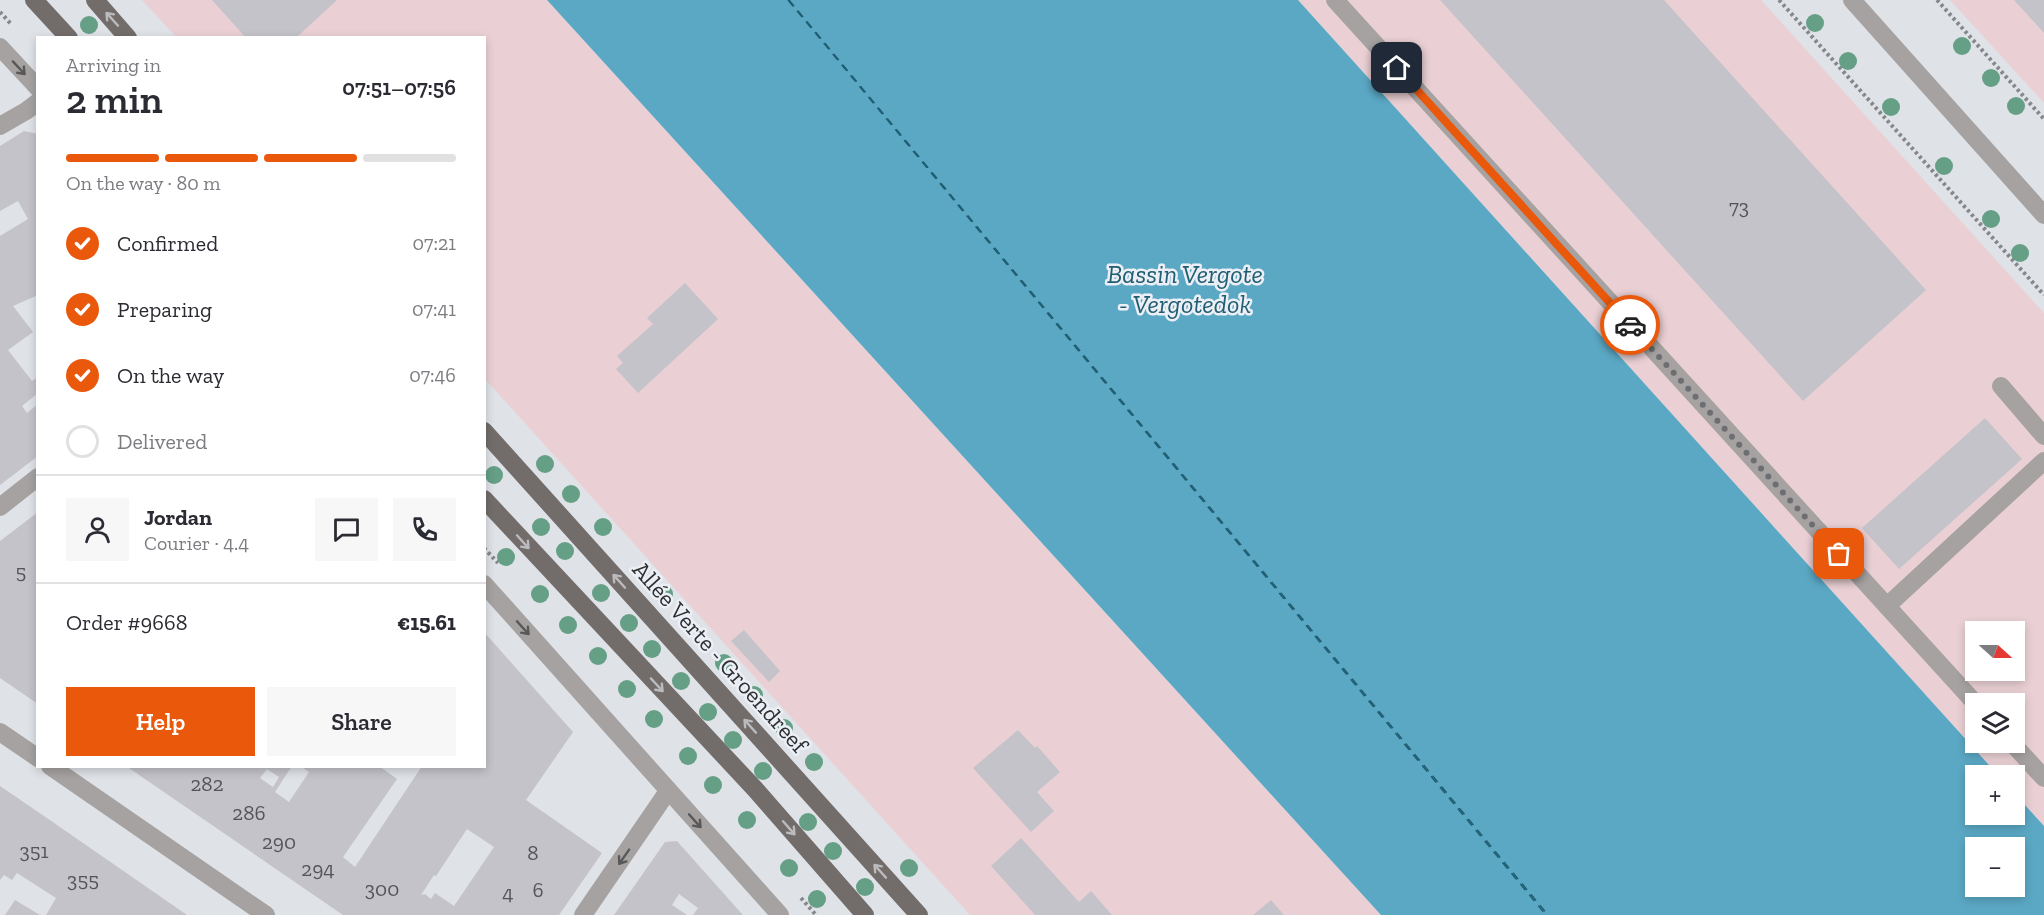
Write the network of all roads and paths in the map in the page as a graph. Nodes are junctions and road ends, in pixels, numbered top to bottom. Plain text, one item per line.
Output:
1 (34, 0) edge
2 (95, 0) edge
3 (1335, 0) edge
4 (1779, 0) edge
5 (1852, 0) edge
6 (1937, 0) edge
7 (67, 36) edge
8 (126, 36) edge
9 (0, 48) edge
10 (36, 86) edge
11 (36, 104) edge
12 (2044, 119) edge
13 (0, 126) edge
14 (2044, 216) edge
15 (2044, 295) edge
16 (2001, 386) dead end
17 (486, 433) edge
18 (2044, 436) edge
19 (2044, 461) edge
20 (36, 479) edge
21 (486, 501) edge
22 (0, 507) edge
23 (486, 586) edge
24 (1887, 606) junction
25 (1966, 693) edge
26 (0, 732) edge
27 (2021, 753) edge
28 (36, 757) edge
29 (53, 768) edge
30 (2044, 778) edge
31 (668, 792) junction
32 (266, 915) edge
33 (583, 915) edge
34 (780, 915) edge
35 (865, 915) edge
36 (919, 915) edge

1 - 7 main road
8 -> 2 main road
3 - 24 street
4 - 15 path
5 - 14 street
6 - 12 path
9 -> 10 street
11 - 13 street
16 - 18 street
36 -> 17 main road, Allée Verte - Groendreef
19 - 24 street
20 - 22 street
21 -> 35 main road
23 -> 31 street
24 - 25 street
26 - 28 street
27 - 30 street
29 - 32 street
31 -> 33 street
31 -> 34 street

